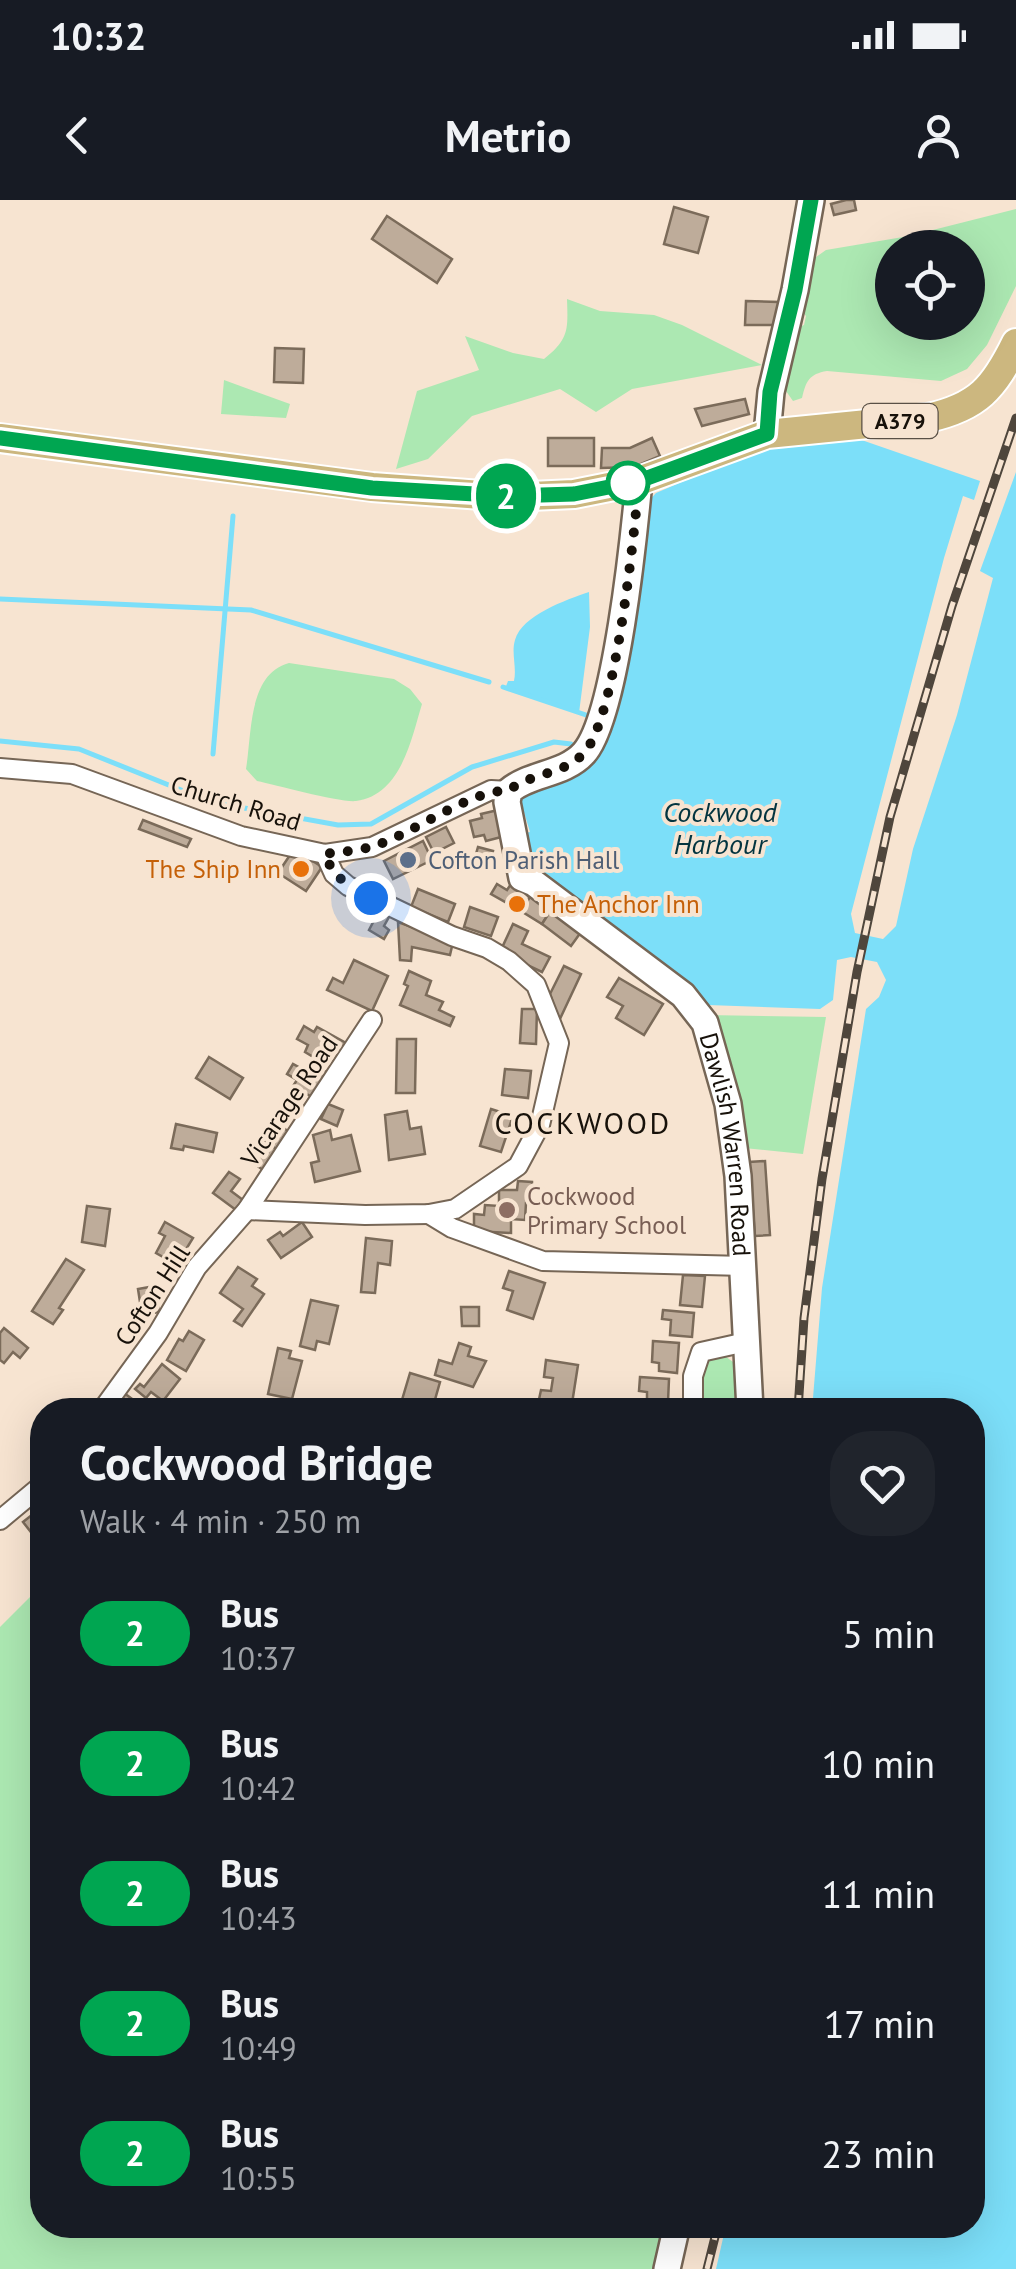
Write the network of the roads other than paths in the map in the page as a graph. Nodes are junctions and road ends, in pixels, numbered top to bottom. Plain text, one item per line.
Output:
1 (811, 200) edge
2 (1016, 344) edge
3 (767, 434) junction
4 (0, 438) edge
5 (639, 481) junction
6 (0, 768) edge
7 (508, 791) junction
8 (324, 854) junction
9 (372, 1020) dead end
10 (247, 1210) junction
11 (429, 1214) junction
12 (745, 1266) junction
13 (746, 1342) junction
14 (111, 1398) edge
15 (693, 1398) edge
16 (749, 1398) edge
17 (30, 1495) edge
18 (0, 1520) edge
19 (674, 2238) edge
20 (667, 2269) edge

1 - 3 street
2 - 3 main road, A379
3 - 5 main road, A379
4 - 5 main road, A379
5 - 7 street
6 - 8 street, Church Road
7 - 8 street, Church Road
7 - 12 street, Dawlish Warren Road
8 - 11 street
9 - 10 street, Vicarage Road
10 - 11 street
10 - 14 street, Cofton Hill
11 - 12 street
12 - 13 street, Dawlish Warren Road
13 - 15 street
13 - 16 street, Dawlish Warren Road
17 - 18 street
19 - 20 street

